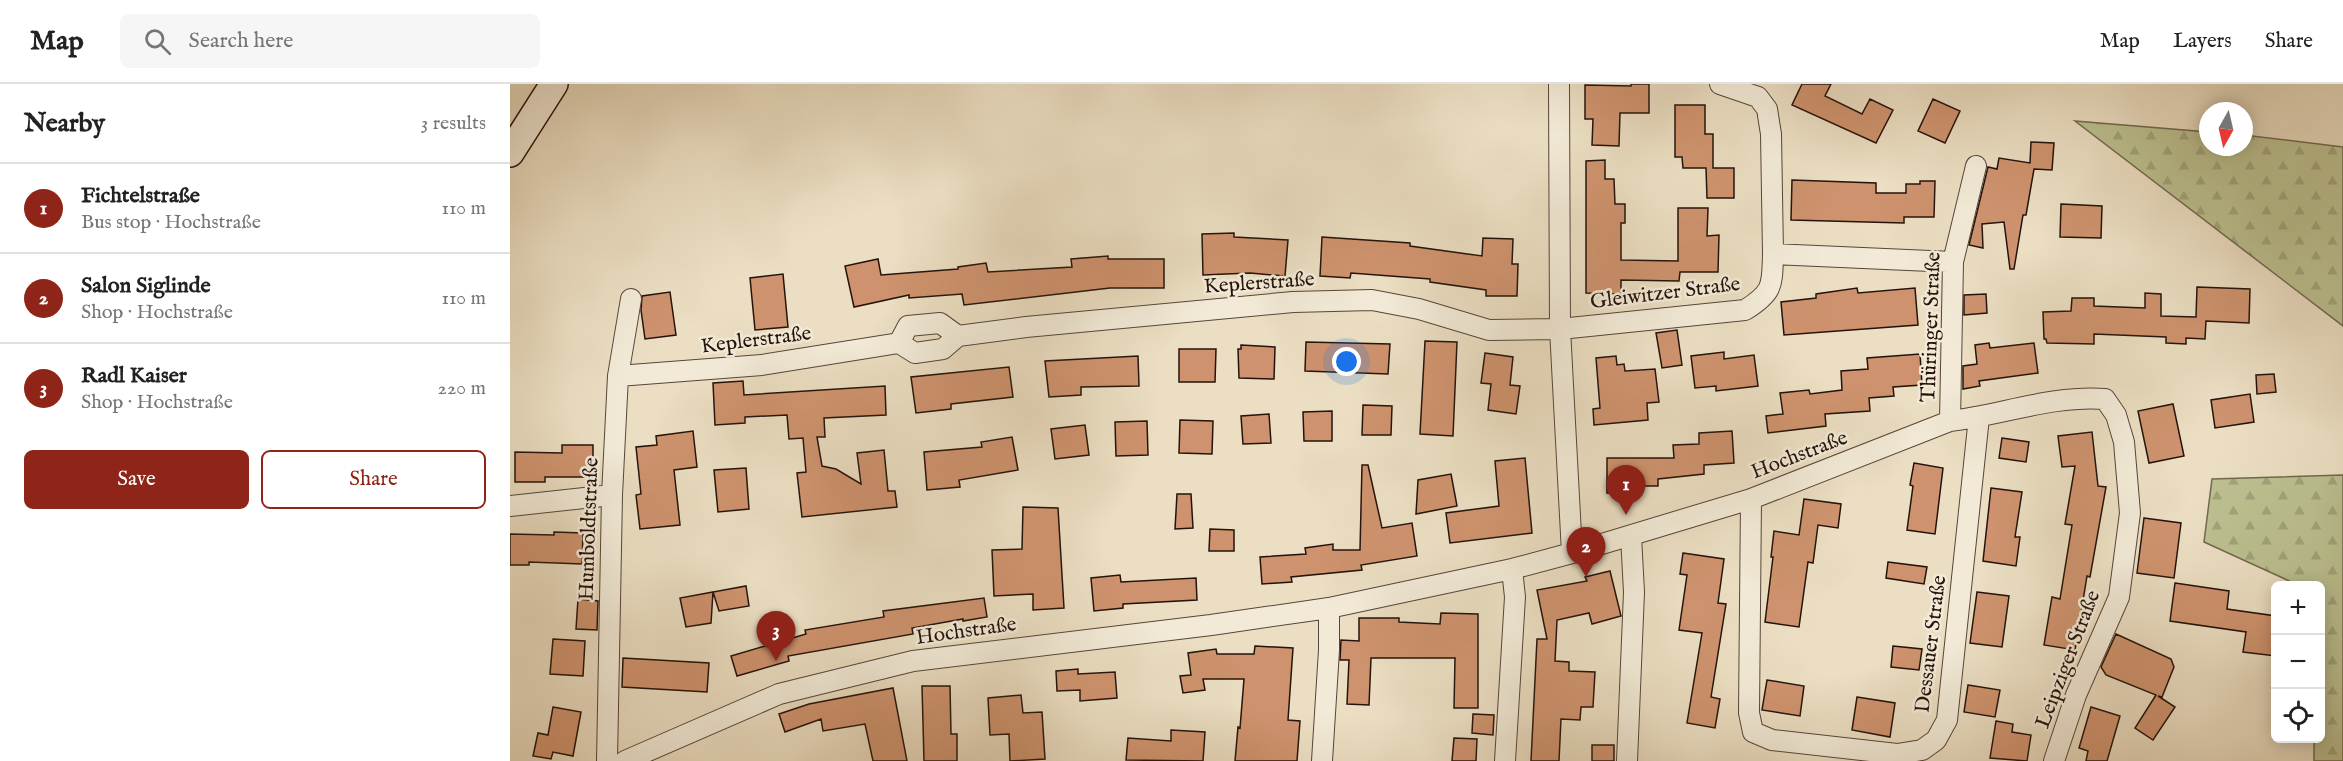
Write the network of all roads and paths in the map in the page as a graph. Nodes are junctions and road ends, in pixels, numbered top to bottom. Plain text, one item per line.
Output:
1 (554, 84) edge
2 (1559, 84) edge
3 (1720, 84) edge
4 (510, 152) edge
5 (1976, 166) dead end
6 (1773, 254) junction
7 (1953, 262) junction
8 (632, 299) dead end
9 (1560, 328) junction
10 (958, 336) junction
11 (898, 343) junction
12 (618, 376) junction
13 (2105, 399) joint
14 (1979, 417) junction
15 (1950, 421) junction
16 (612, 495) junction
17 (1751, 499) junction
18 (510, 506) edge
19 (1631, 536) junction
20 (1572, 553) junction
21 (1512, 569) junction
22 (1329, 608) junction
23 (607, 761) edge
24 (625, 761) edge
25 (1323, 761) edge
26 (1505, 761) edge
27 (1627, 761) edge
28 (2054, 761) edge

1 - 4 street
2 - 9 street
3 - 6 street, Gleiwitzer Straße
5 - 7 street, Thüringer Straße
6 - 7 street
6 - 9 street, Gleiwitzer Straße
7 - 15 street, Thüringer Straße
8 - 12 street, Humboldtstraße
9 - 10 street, Keplerstraße
9 - 20 street
10 - 11 street, Keplerstraße
10 - 11 street
11 - 12 street, Keplerstraße
12 - 16 street, Humboldtstraße
13 - 14 street, Hochstraße
13 - 28 street, Leipziger Straße
14 - 15 street, Hochstraße
14 - 17 street, Dessauer Straße
15 - 17 street, Hochstraße
16 - 18 street
16 - 23 street, Humboldtstraße
17 - 19 street, Hochstraße
19 - 20 street, Hochstraße
19 - 27 street
20 - 21 street, Hochstraße
21 - 22 street, Hochstraße
21 - 26 street
22 - 24 street, Hochstraße
22 - 25 street

